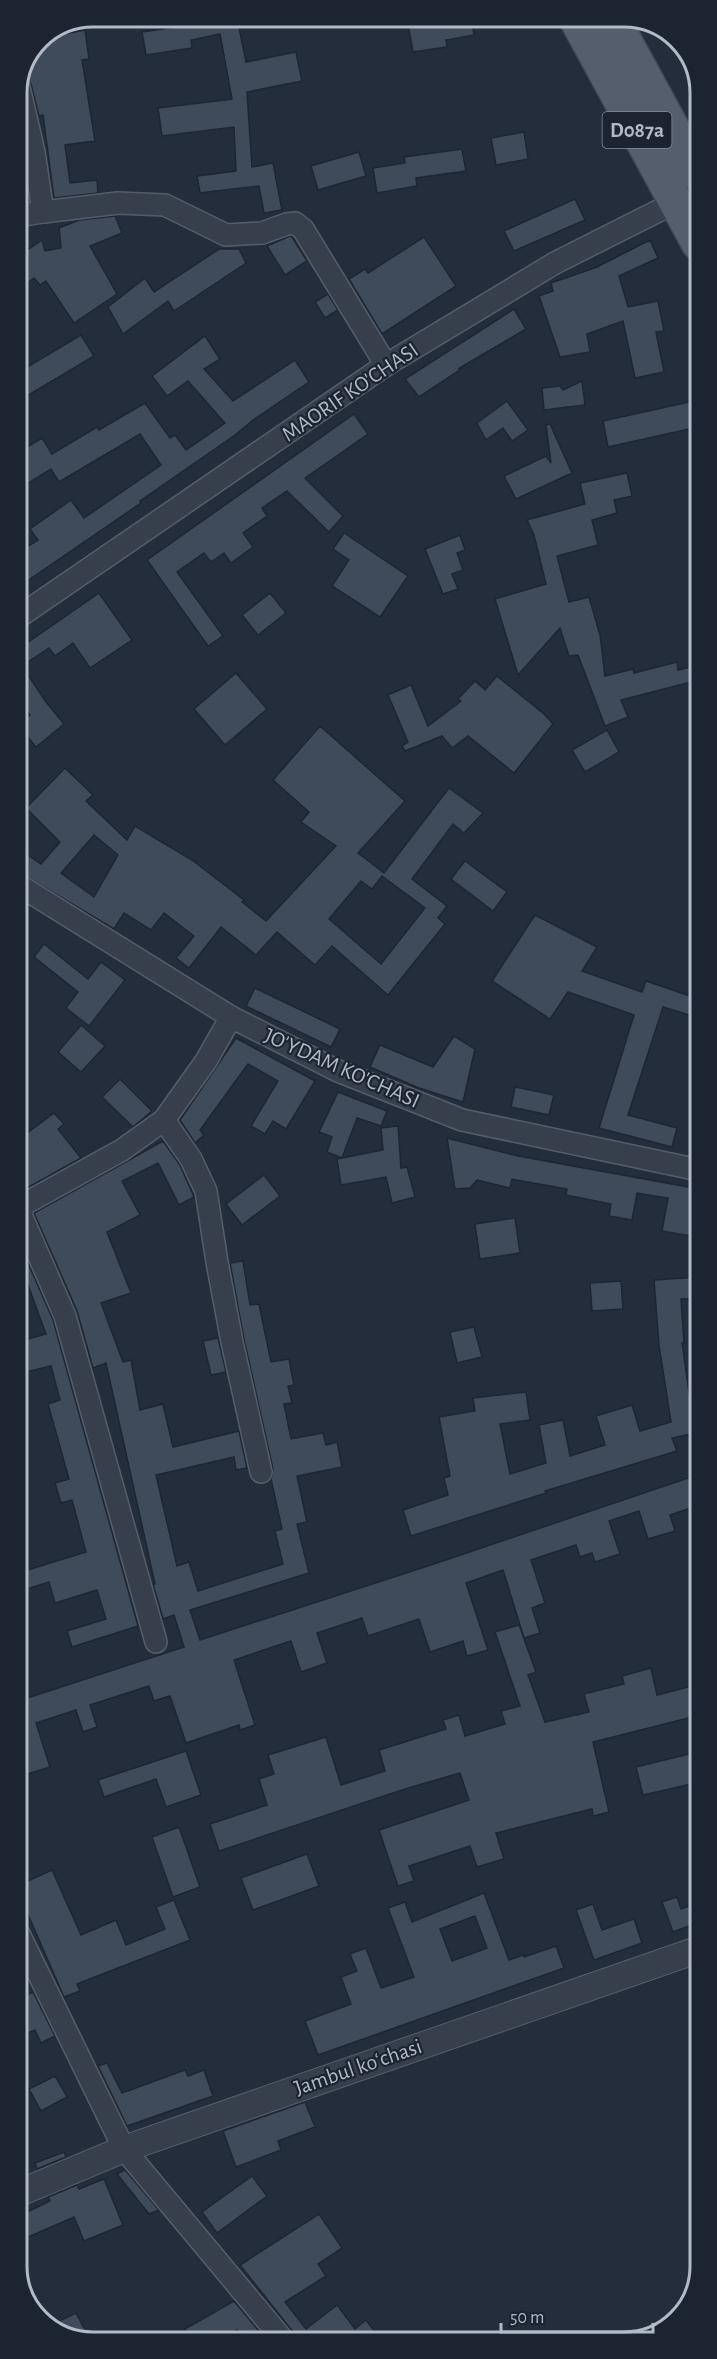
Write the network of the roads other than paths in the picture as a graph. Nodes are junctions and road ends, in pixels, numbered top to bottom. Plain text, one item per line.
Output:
1 (581, 27) edge
2 (617, 27) edge
3 (27, 122) edge
4 (690, 160) edge
5 (687, 196) edge
6 (43, 212) junction
7 (27, 214) edge
8 (386, 365) junction
9 (27, 611) edge
10 (27, 890) edge
11 (231, 1017) junction
12 (164, 1119) junction
13 (690, 1168) edge
14 (27, 1202) edge
15 (27, 1228) edge
16 (261, 1472) dead end
17 (156, 1642) dead end
18 (27, 1950) edge
19 (690, 1952) edge
20 (124, 2149) junction
21 (27, 2190) edge
22 (276, 2332) edge

1 - 5 main road, D087a
2 - 4 main road, D087a
3 - 6 street
5 - 8 street, MAORIF KO'CHASI
6 - 7 street
6 - 8 street
8 - 9 street, MAORIF KO'CHASI
10 - 11 street, JO'YDAM KO'CHASI
11 - 12 street
11 - 13 street, JO'YDAM KO'CHASI
12 - 14 street
12 - 16 street
15 - 17 street
18 - 20 street
19 - 20 street, Jambul koʻchasi
20 - 21 street, Jambul koʻchasi
20 - 22 street

